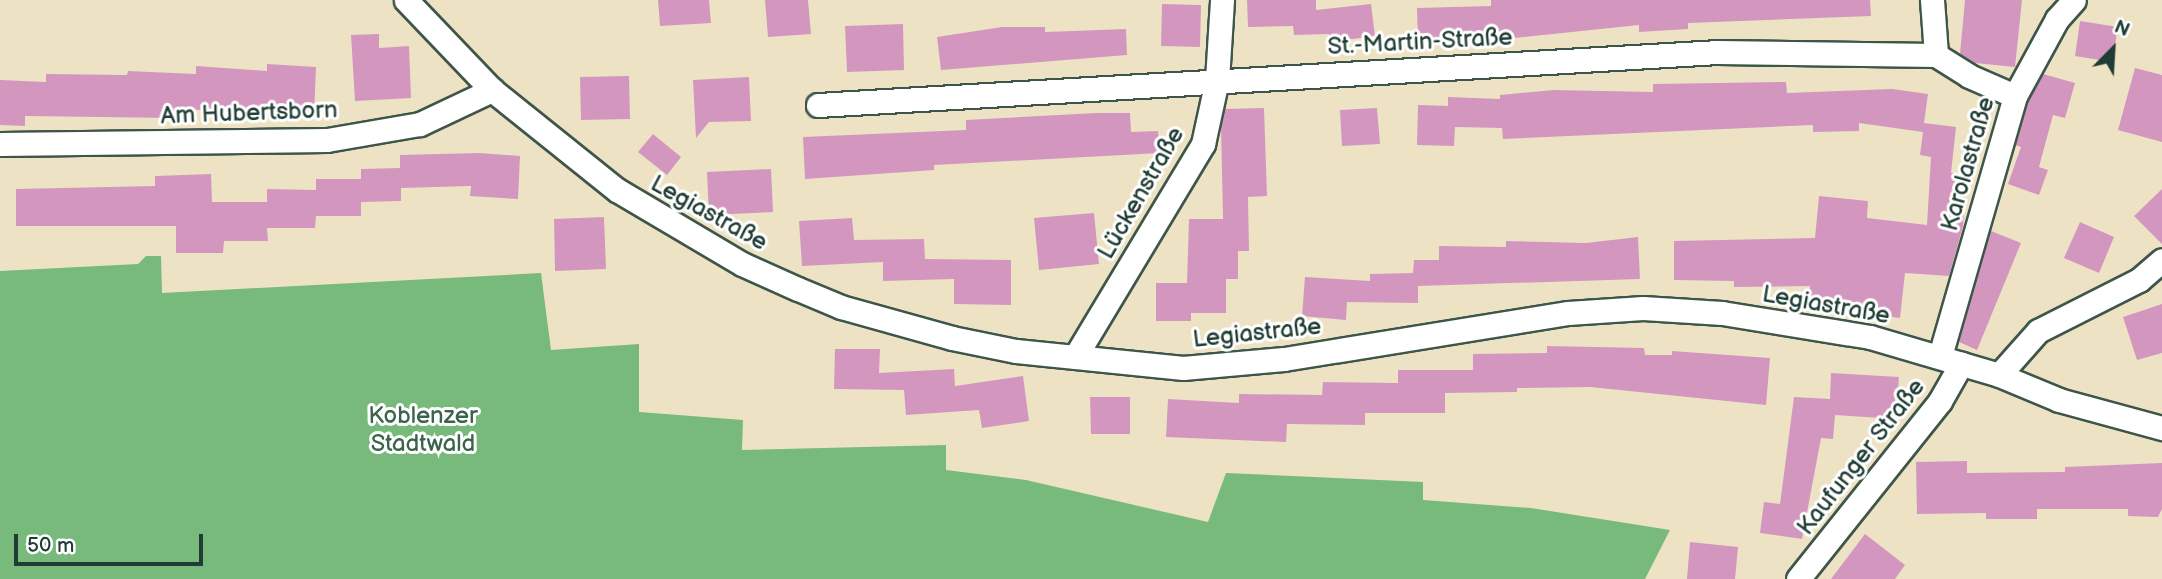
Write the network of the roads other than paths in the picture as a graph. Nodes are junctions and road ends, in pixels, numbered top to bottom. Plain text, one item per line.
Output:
1 (406, 0) edge
2 (1222, 0) edge
3 (1931, 0) edge
4 (2074, 0) edge
5 (1937, 55) junction
6 (1217, 80) junction
7 (492, 90) junction
8 (2015, 96) junction
9 (818, 106) dead end
10 (0, 144) edge
11 (2162, 260) edge
12 (1075, 358) junction
13 (1950, 360) junction
14 (1999, 375) junction
15 (2162, 428) edge
16 (1798, 579) edge

1 - 7 street, Legiastraße
2 - 6 street, Lückenstraße
3 - 5 street
4 - 8 street, Karolastraße
5 - 6 street, St.-Martin-Straße
5 - 8 street
6 - 9 street, St.-Martin-Straße
6 - 12 street, Lückenstraße
7 - 10 street, Am Hubertsborn
7 - 12 street, Legiastraße
8 - 13 street, Karolastraße
11 - 14 street
12 - 13 street, Legiastraße
13 - 14 street, Legiastraße
13 - 16 street, Kaufunger Straße
14 - 15 street, Legiastraße

